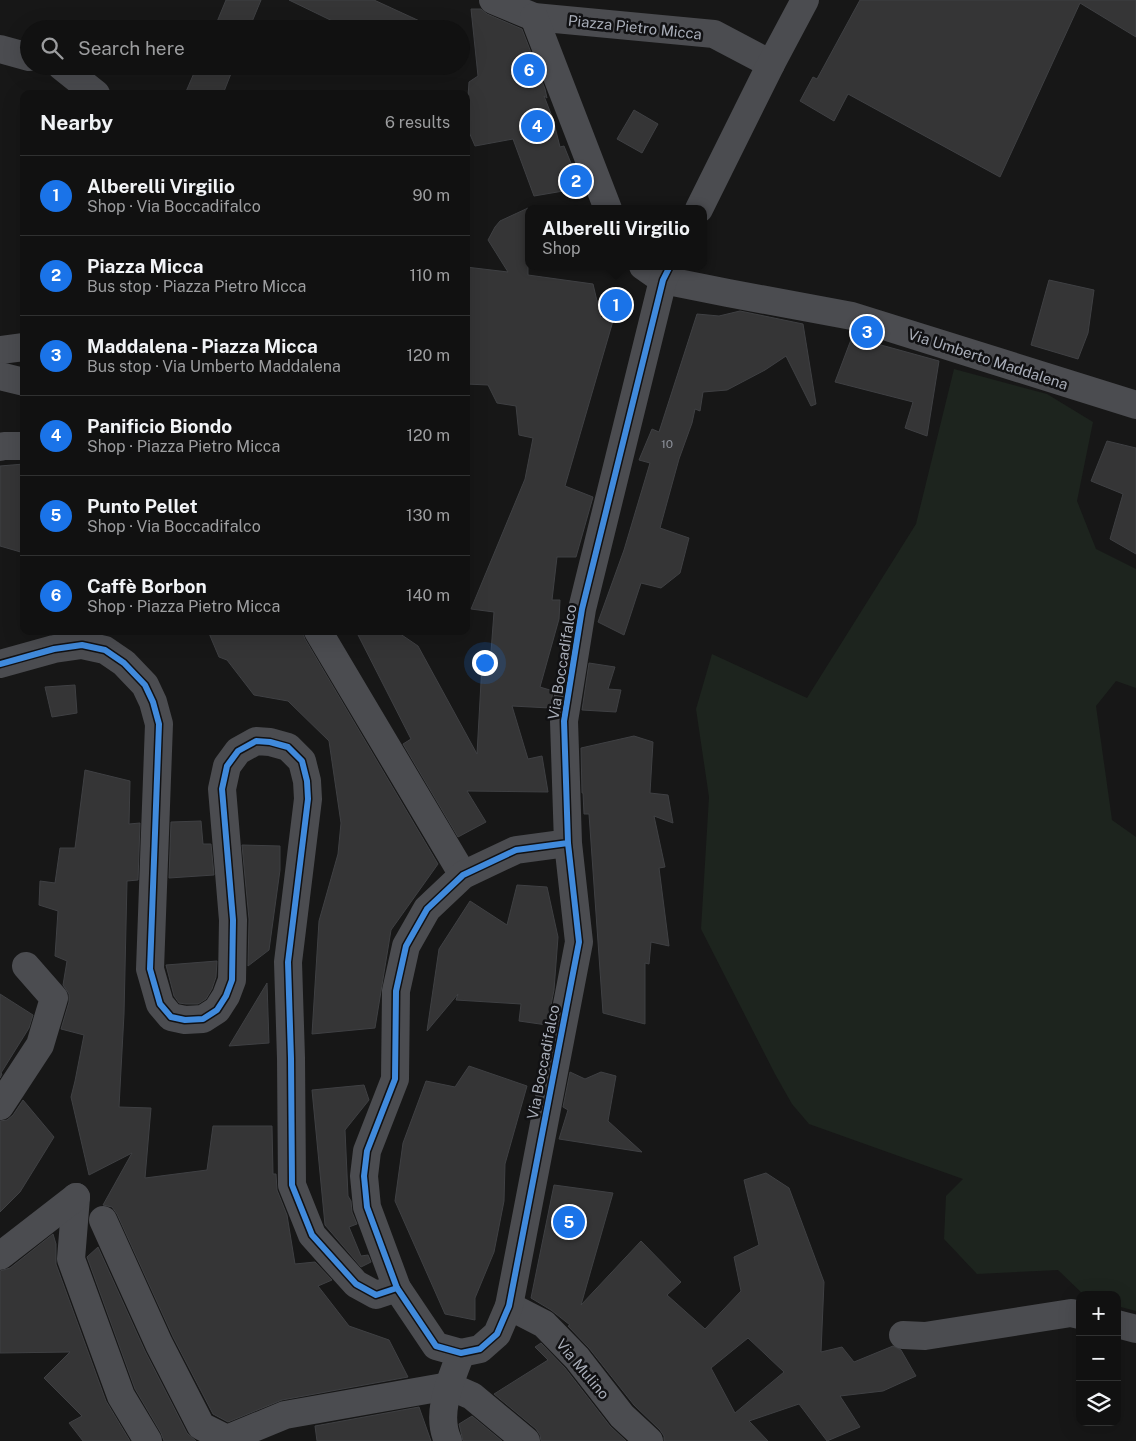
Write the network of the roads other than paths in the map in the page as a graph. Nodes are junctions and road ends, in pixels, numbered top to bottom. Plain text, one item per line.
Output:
1 (493, 0) edge
2 (805, 0) edge
3 (534, 17) junction
4 (0, 49) edge
5 (20, 55) edge
6 (771, 64) junction
7 (72, 75) edge
8 (91, 90) edge
9 (606, 205) edge
10 (701, 205) edge
11 (659, 271) edge
12 (20, 347) edge
13 (0, 350) edge
14 (0, 376) edge
15 (20, 381) edge
16 (1136, 405) edge
17 (20, 446) edge
18 (0, 447) edge
19 (320, 635) edge
20 (0, 664) edge
21 (568, 843) junction
22 (463, 875) junction
23 (26, 966) dead end
24 (0, 1106) edge
25 (103, 1220) dead end
26 (0, 1256) edge
27 (397, 1288) junction
28 (510, 1306) junction
29 (1076, 1314) edge
30 (1121, 1325) edge
31 (1136, 1329) edge
32 (903, 1335) dead end
33 (460, 1353) junction
34 (448, 1386) junction
35 (148, 1441) edge
36 (448, 1441) edge
37 (526, 1441) edge
38 (649, 1441) edge

1 - 3 street, Piazza Pietro Micca
2 - 6 street
3 - 6 street, Piazza Pietro Micca
3 - 9 street
4 - 5 street
6 - 10 street
7 - 8 street
11 - 16 street, Via Umberto Maddalena
11 - 21 street, Via Boccadifalco
12 - 13 street
14 - 15 street
17 - 18 street
19 - 22 street
20 - 27 street
21 - 22 street
21 - 28 street, Via Boccadifalco
22 - 27 street
23 - 24 street
25 - 34 street
26 - 35 street
27 - 33 street
28 - 33 street, Via Boccadifalco
28 - 38 street, Via Mulino
29 - 32 street
30 - 31 street
33 - 34 street
34 - 36 street
34 - 37 street

